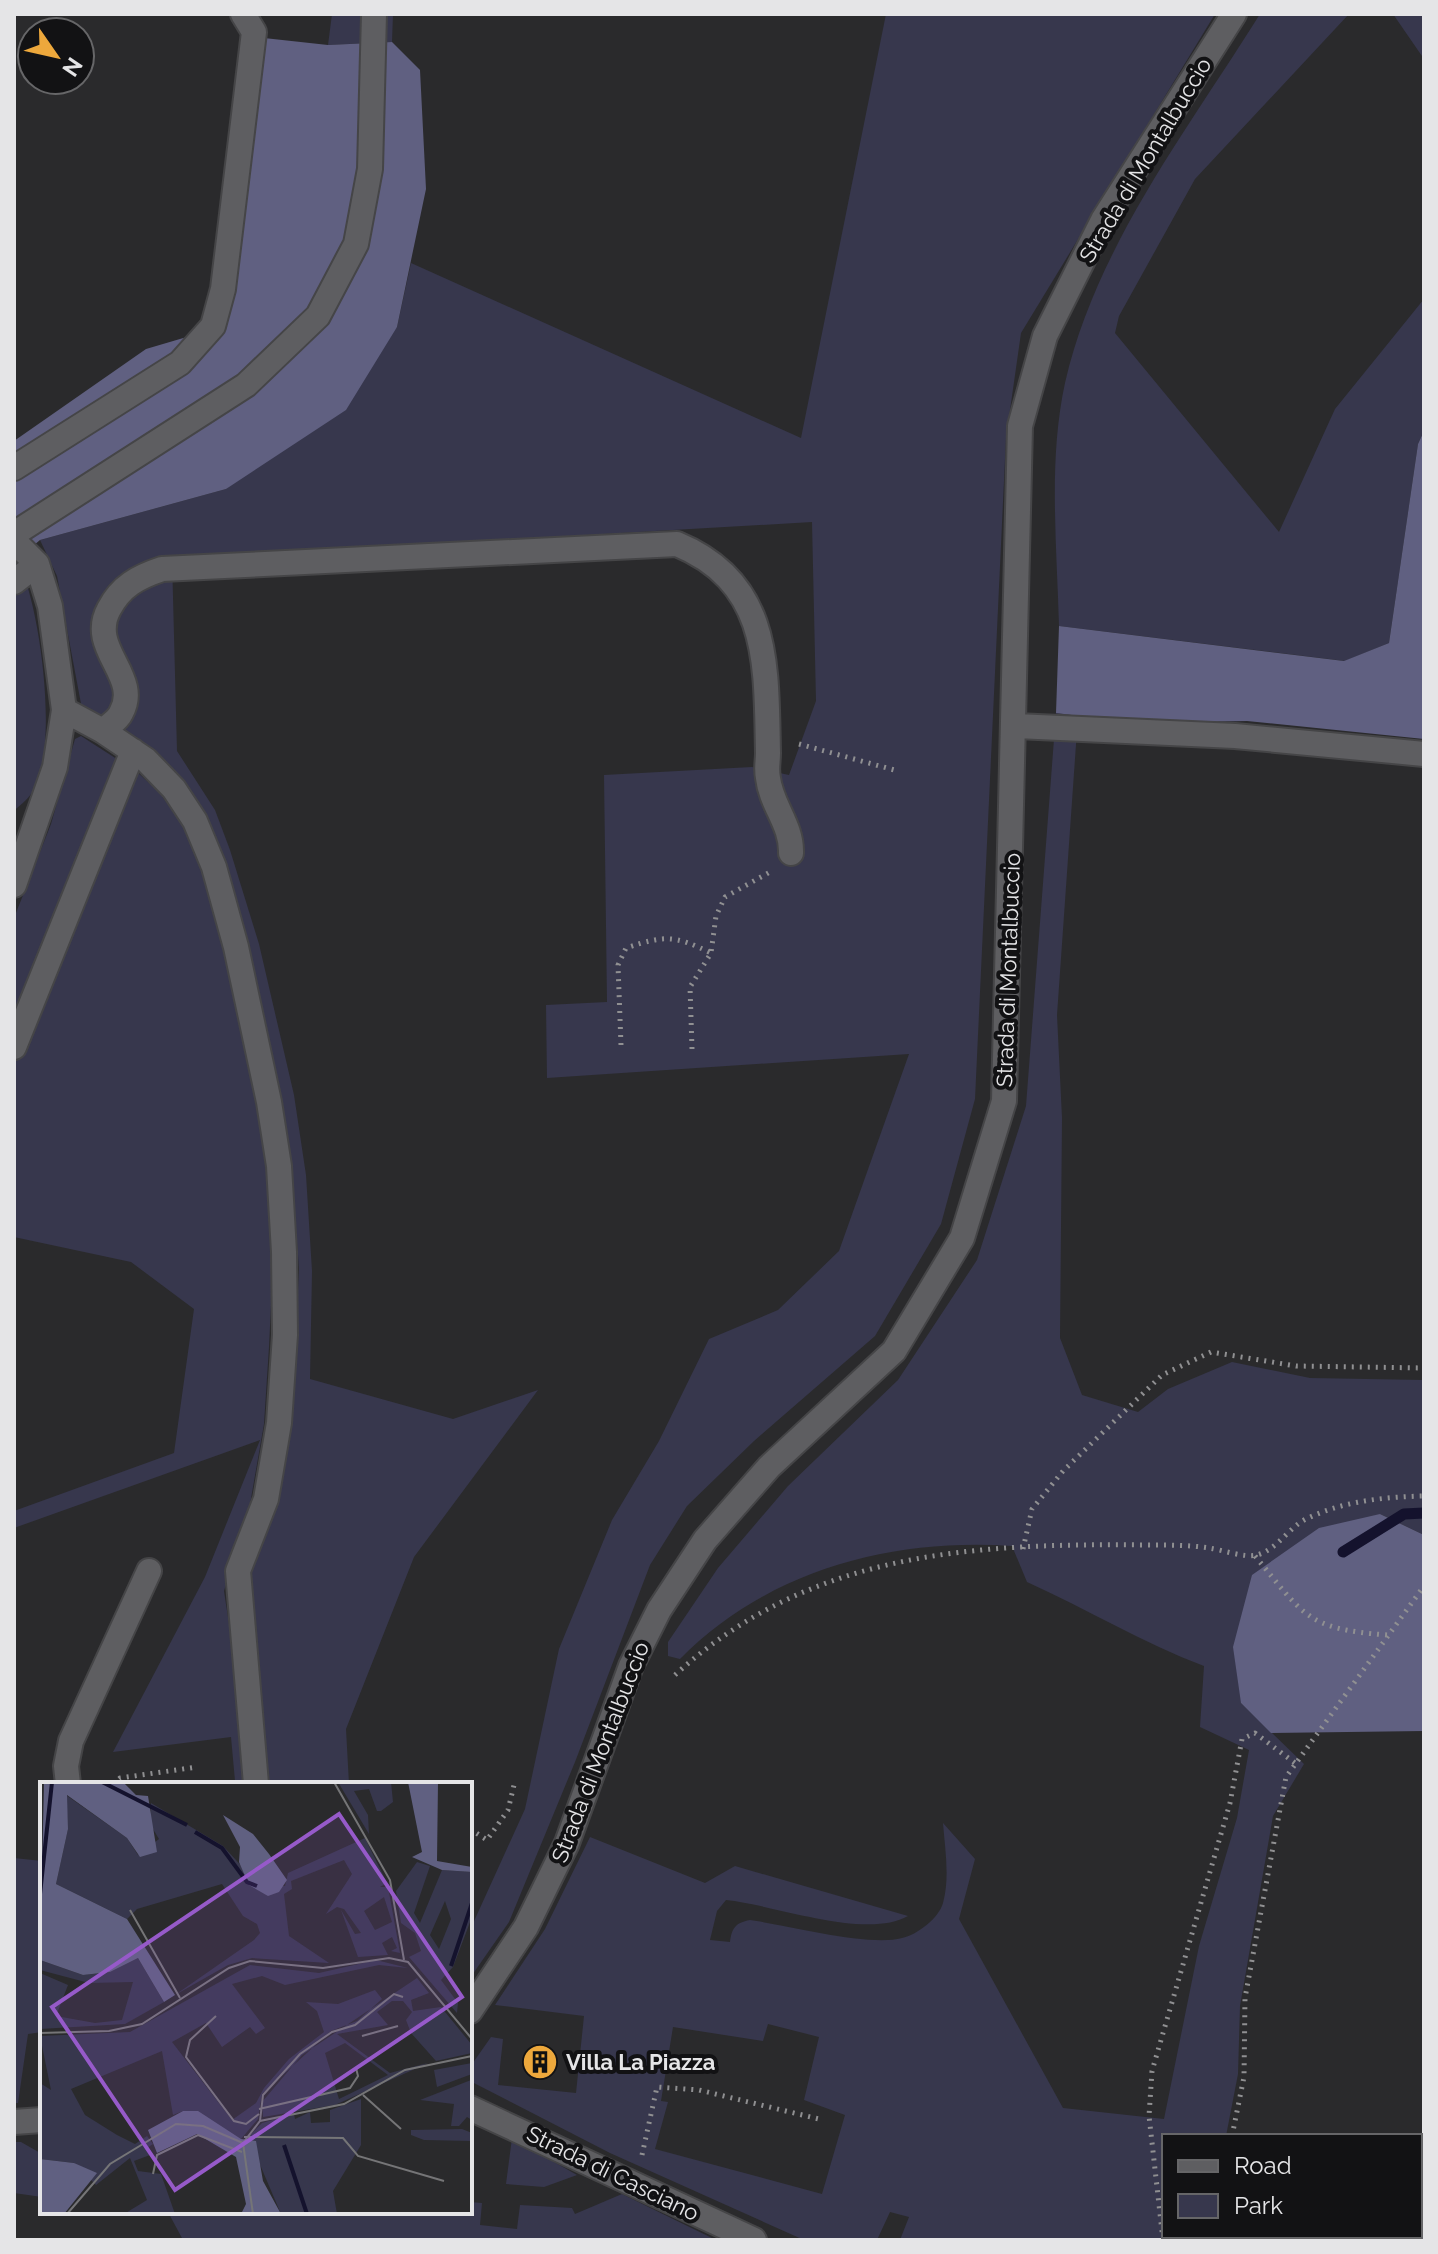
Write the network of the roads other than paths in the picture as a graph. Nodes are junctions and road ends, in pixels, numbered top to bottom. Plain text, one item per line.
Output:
1 (243, 14) edge
2 (374, 14) edge
3 (1234, 14) edge
4 (14, 468) edge
5 (14, 534) edge
6 (14, 541) edge
7 (37, 564) junction
8 (14, 582) edge
9 (64, 710) junction
10 (1016, 726) junction
11 (103, 731) junction
12 (133, 751) junction
13 (1424, 754) edge
14 (791, 853) road end
15 (14, 885) edge
16 (14, 1047) edge
17 (149, 1571) dead end
18 (68, 1782) edge
19 (256, 1782) edge
20 (472, 2008) edge
21 (472, 2109) edge
22 (40, 2120) edge
23 (14, 2122) edge
24 (754, 2240) edge

1 - 4 street
2 - 5 street
3 - 10 street, Strada di Montalbuccio
6 - 7 street
7 - 8 street
7 - 9 street
9 - 11 street
9 - 15 street
10 - 13 street
10 - 20 street, Strada di Montalbuccio
11 - 12 street
11 - 14 street
12 - 16 street
12 - 19 street
17 - 18 street
21 - 24 street, Strada di Casciano
22 - 23 street

